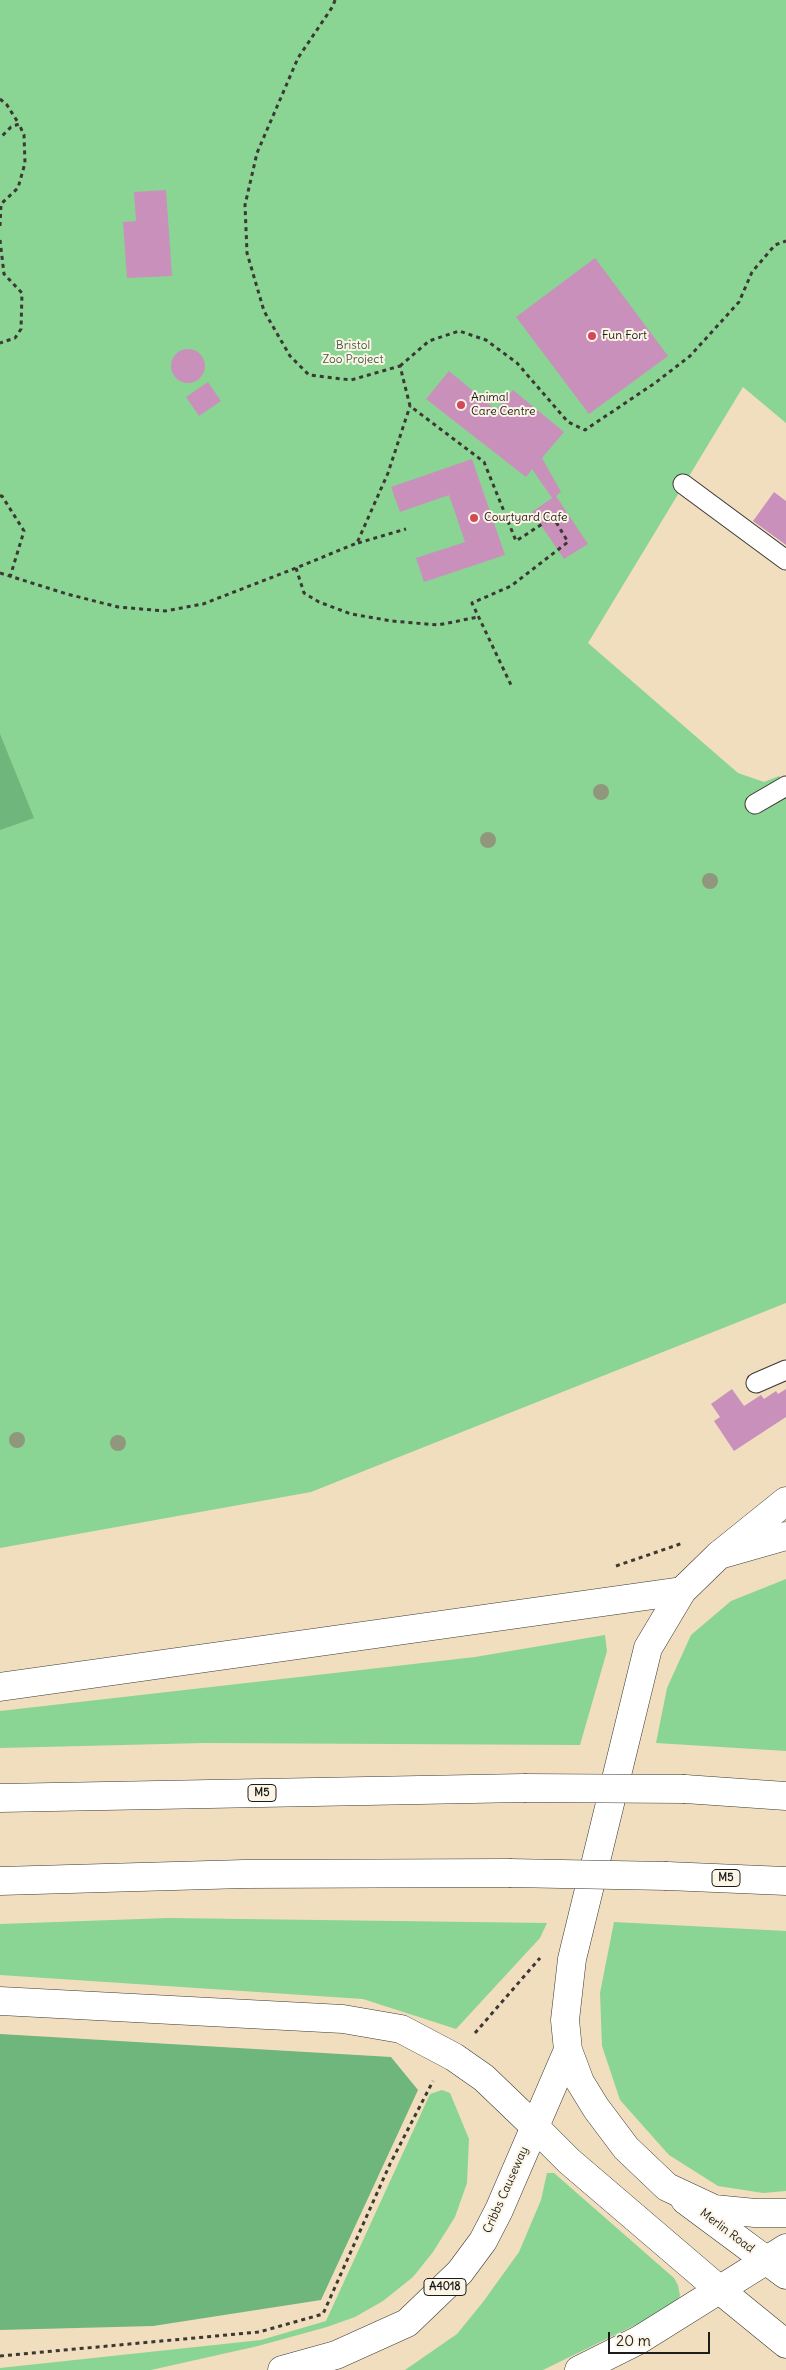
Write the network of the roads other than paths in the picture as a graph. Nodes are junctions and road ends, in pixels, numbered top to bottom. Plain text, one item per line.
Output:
1 (683, 484) dead end
2 (786, 560) edge
3 (786, 786) edge
4 (755, 804) dead end
5 (786, 1370) edge
6 (756, 1383) dead end
7 (786, 1501) edge
8 (786, 1536) edge
9 (719, 1555) junction
10 (682, 1591) junction
11 (0, 1687) edge
12 (786, 1796) edge
13 (0, 1798) edge
14 (0, 1881) edge
15 (786, 1881) edge
16 (0, 2000) edge
17 (568, 2050) junction
18 (534, 2126) junction
19 (667, 2187) junction
20 (786, 2213) edge
21 (780, 2262) edge
22 (721, 2290) junction
23 (786, 2344) edge
24 (282, 2370) edge
25 (589, 2370) edge

1 - 2 lane
3 - 4 lane
5 - 6 lane
7 - 9 main road
8 - 9 main road
9 - 10 main road
10 - 11 main road
10 - 17 main road
12 - 13 main road, M5, bridge
14 - 15 main road, M5, bridge
16 - 18 main road
17 - 18 main road, Cribbs Causeway / A4018
17 - 19 main road
18 - 22 main road
18 - 24 main road, Cribbs Causeway / A4018
19 - 20 main road
19 - 21 main road, Merlin Road
21 - 22 main road
22 - 23 main road
22 - 25 main road

